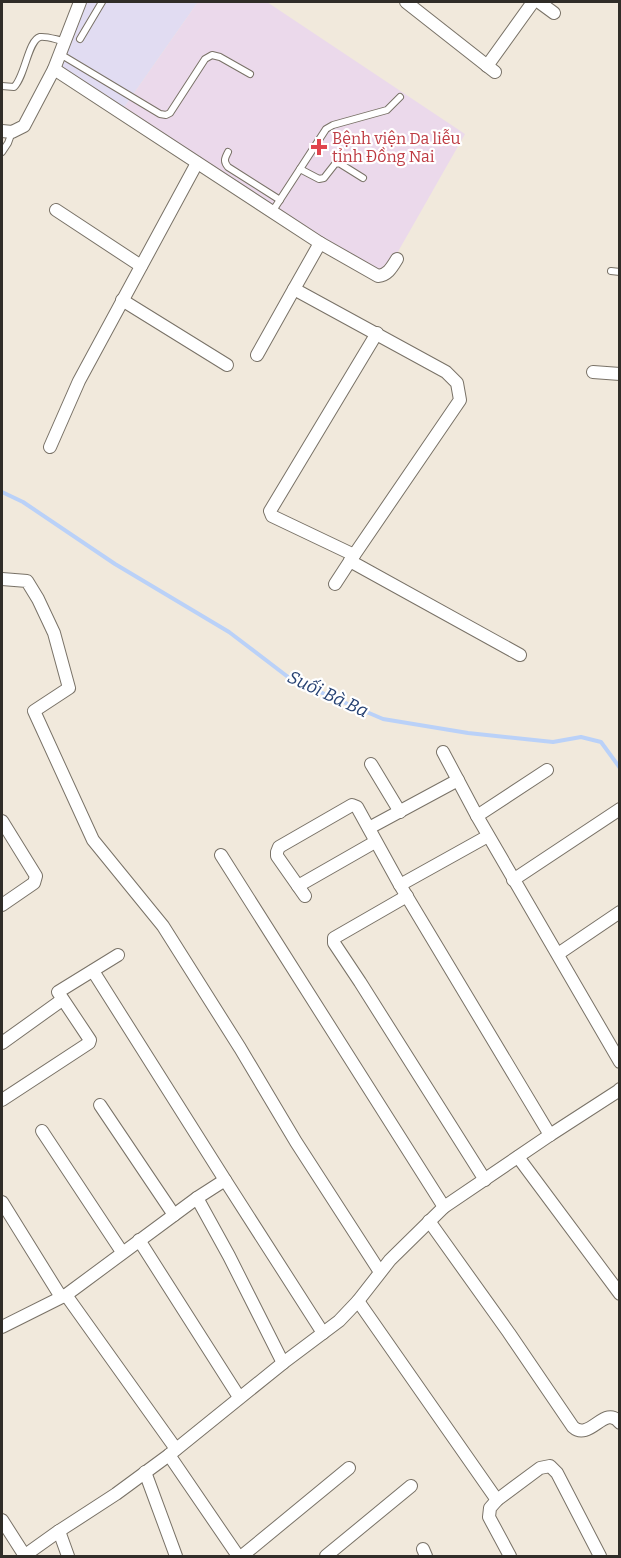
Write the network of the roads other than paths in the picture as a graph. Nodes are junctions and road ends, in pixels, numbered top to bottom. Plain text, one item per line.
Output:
1 (80, 2) edge
2 (102, 2) edge
3 (406, 2) edge
4 (533, 2) edge
5 (539, 2) edge
6 (554, 13) dead end
7 (80, 39) dead end
8 (63, 47) junction
9 (54, 69) junction
10 (250, 74) dead end
11 (2, 86) edge
12 (400, 97) dead end
13 (7, 132) edge
14 (2, 152) edge
15 (228, 152) dead end
16 (196, 163) junction
17 (300, 169) junction
18 (363, 178) dead end
19 (280, 200) junction
20 (56, 210) dead end
21 (272, 212) junction
22 (320, 243) junction
23 (397, 259) dead end
24 (141, 266) junction
25 (611, 271) dead end
26 (620, 272) edge
27 (294, 289) junction
28 (122, 300) junction
29 (377, 333) junction
30 (257, 355) dead end
31 (227, 365) dead end
32 (593, 372) dead end
33 (620, 374) edge
34 (50, 447) dead end
35 (352, 558) junction
36 (2, 579) edge
37 (335, 584) dead end
38 (520, 655) dead end
39 (443, 752) dead end
40 (371, 764) dead end
41 (548, 770) dead end
42 (459, 780) junction
43 (620, 809) edge
44 (400, 812) junction
45 (477, 816) junction
46 (2, 821) edge
47 (369, 828) junction
48 (489, 836) junction
49 (375, 842) junction
50 (221, 855) dead end
51 (513, 880) junction
52 (403, 891) junction
53 (3, 899) edge
54 (620, 912) edge
55 (558, 954) junction
56 (118, 956) dead end
57 (93, 971) junction
58 (62, 1000) junction
59 (2, 1043) edge
60 (620, 1062) edge
61 (619, 1091) edge
62 (2, 1100) edge
63 (100, 1105) dead end
64 (42, 1131) dead end
65 (550, 1135) junction
66 (518, 1157) junction
67 (225, 1180) junction
68 (485, 1180) junction
69 (197, 1198) junction
70 (2, 1202) edge
71 (444, 1207) junction
72 (174, 1215) junction
73 (429, 1221) junction
74 (139, 1240) junction
75 (122, 1252) junction
76 (380, 1272) junction
77 (620, 1294) edge
78 (64, 1296) junction
79 (358, 1300) junction
80 (2, 1327) edge
81 (323, 1333) junction
82 (284, 1363) junction
83 (239, 1397) junction
84 (620, 1423) edge
85 (172, 1452) junction
86 (349, 1468) dead end
87 (145, 1472) junction
88 (411, 1486) dead end
89 (497, 1500) junction
90 (2, 1520) edge
91 (59, 1531) junction
92 (24, 1556) edge
93 (68, 1557) edge
94 (176, 1557) edge
95 (240, 1557) edge
96 (326, 1557) edge
97 (510, 1557) edge
98 (600, 1557) edge

1 - 8 street
2 - 7 lane
3 - 4 street
5 - 6 street
8 - 9 street
8 - 10 lane
8 - 11 lane
9 - 13 street
9 - 16 street
12 - 17 lane
13 - 14 lane
15 - 19 lane
16 - 21 street
16 - 24 street
17 - 18 lane
17 - 19 lane
19 - 21 lane
20 - 24 street
21 - 22 street
22 - 23 street
22 - 27 street
24 - 28 street
25 - 26 lane
27 - 29 street
27 - 30 street
28 - 31 street
28 - 34 street
29 - 35 street
29 - 35 street
32 - 33 street
35 - 37 street
35 - 38 street
36 - 76 street
39 - 42 street
40 - 44 street
41 - 45 street
42 - 44 street
42 - 45 street
43 - 51 street
44 - 47 street
45 - 48 street
46 - 53 street
47 - 49 street
47 - 49 street
48 - 51 street
48 - 52 street
49 - 52 street
50 - 71 street
51 - 55 street
52 - 65 street
52 - 68 street
54 - 55 street
55 - 60 street
56 - 57 street
57 - 58 street
57 - 67 street
58 - 59 street
58 - 62 street
61 - 65 street
63 - 72 street
64 - 75 street
65 - 66 street
66 - 68 street
66 - 77 street
67 - 69 street
67 - 81 street
68 - 71 street
69 - 72 street
69 - 82 street
70 - 78 street
71 - 73 street
72 - 74 street
73 - 76 street
73 - 84 street
74 - 75 street
74 - 83 street
75 - 78 street
76 - 79 street
78 - 80 street
78 - 85 street
79 - 81 street
79 - 89 street
81 - 82 street
82 - 83 street
83 - 85 street
85 - 87 street
85 - 95 street
86 - 95 street
87 - 91 street
87 - 94 street
88 - 96 street
89 - 97 street
89 - 98 street
90 - 92 street
91 - 92 street
91 - 93 street

